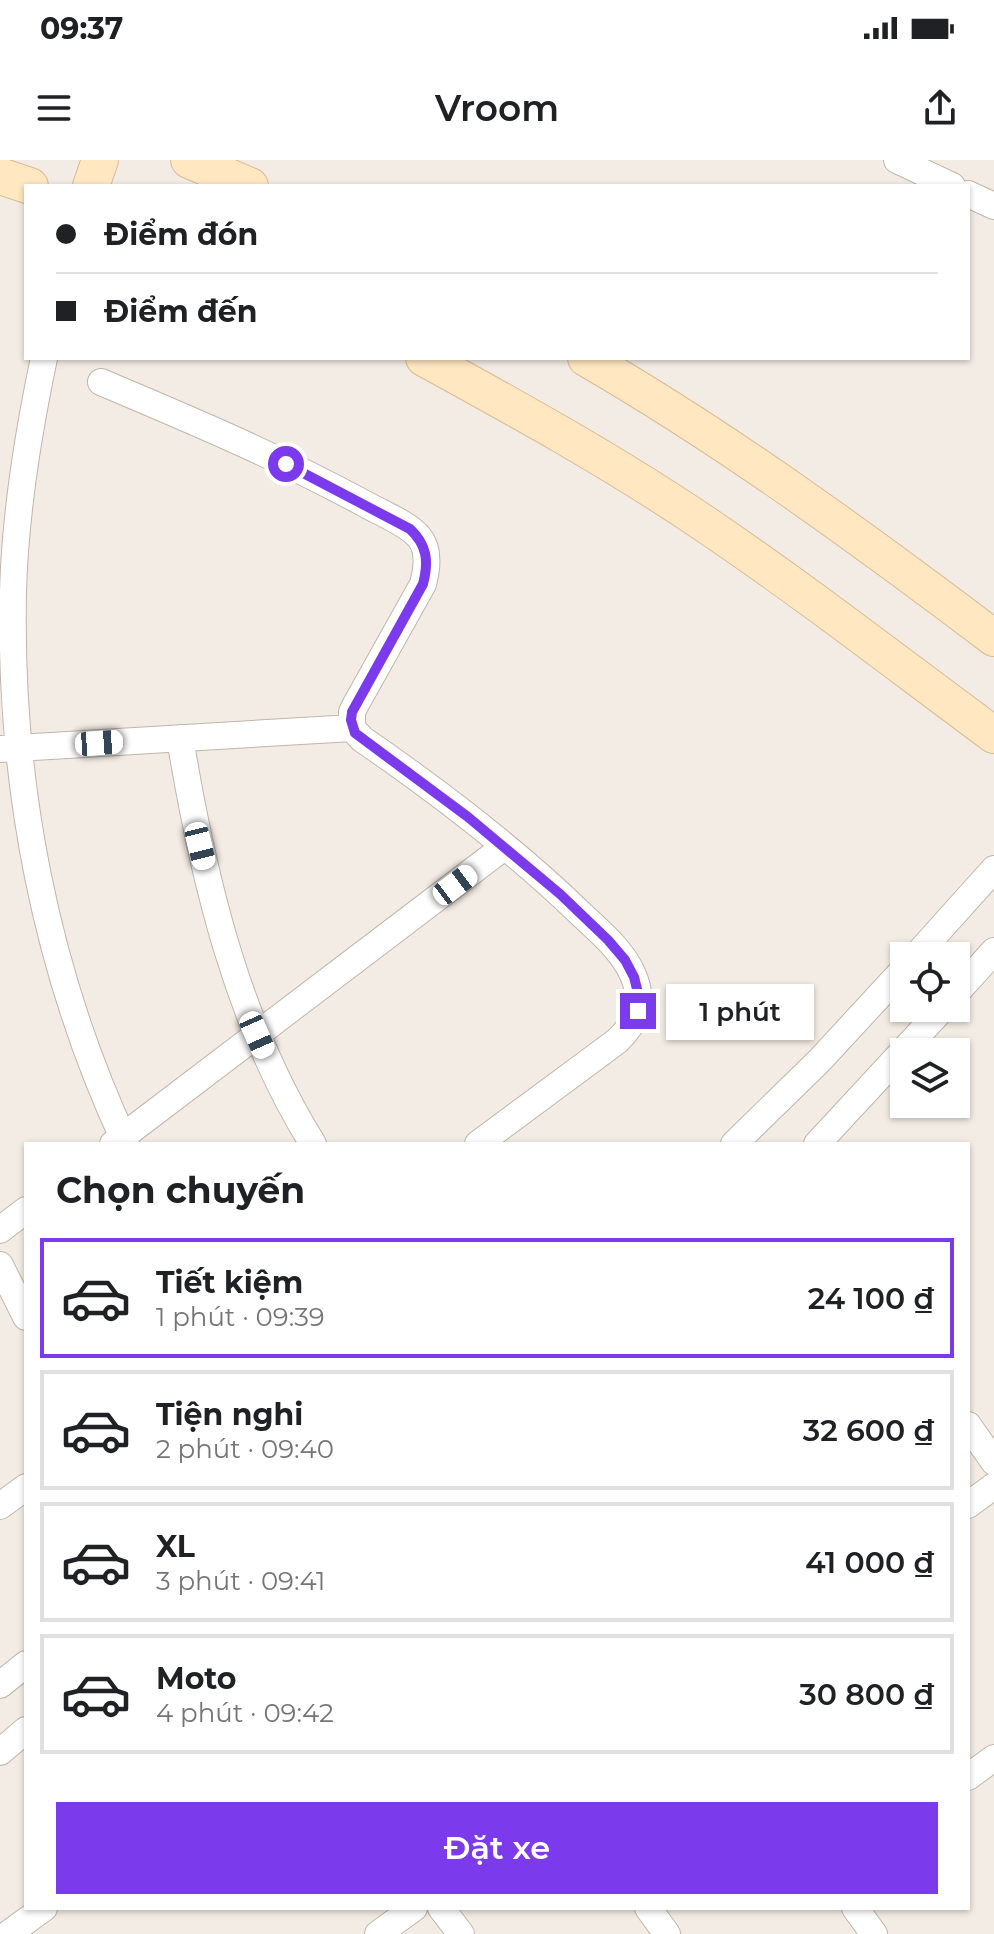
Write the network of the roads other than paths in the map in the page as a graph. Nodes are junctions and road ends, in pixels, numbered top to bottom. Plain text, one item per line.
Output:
1 (100, 160) edge
2 (189, 160) edge
3 (897, 160) edge
4 (0, 176) edge
5 (24, 184) edge
6 (92, 184) edge
7 (245, 184) edge
8 (948, 184) edge
9 (970, 195) edge
10 (994, 206) edge
11 (44, 360) edge
12 (428, 360) edge
13 (589, 360) edge
14 (101, 382) dead end
15 (994, 638) edge
16 (352, 728) junction
17 (994, 735) edge
18 (180, 738) junction
19 (9, 749) edge
20 (504, 847) junction
21 (994, 869) edge
22 (929, 942) edge
23 (994, 951) edge
24 (970, 978) edge
25 (890, 984) edge
26 (930, 1022) edge
27 (257, 1035) junction
28 (120, 1142) edge
29 (312, 1142) edge
30 (481, 1142) edge
31 (736, 1142) edge
32 (819, 1142) edge
33 (24, 1212) edge
34 (0, 1230) edge
35 (0, 1265) edge
36 (24, 1313) edge
37 (970, 1428) edge
38 (994, 1462) edge
39 (994, 1486) edge
40 (24, 1488) edge
41 (970, 1504) edge
42 (0, 1506) edge
43 (24, 1666) edge
44 (0, 1685) edge
45 (24, 1732) edge
46 (0, 1752) edge
47 (994, 1758) edge
48 (970, 1776) edge
49 (41, 1910) edge
50 (411, 1910) edge
51 (443, 1910) edge
52 (649, 1910) edge
53 (856, 1910) edge
54 (0, 1926) edge
55 (7, 1934) edge
56 (378, 1934) edge
57 (461, 1934) edge
58 (667, 1934) edge
59 (874, 1934) edge

1 - 6 street
2 - 7 street
3 - 8 street
4 - 5 street
9 - 10 street
11 - 19 street
12 - 17 street
13 - 15 street
14 - 16 street
16 - 18 street
16 - 20 street
18 - 19 street
18 - 27 street
19 - 28 street
20 - 27 street
20 - 30 street
21 - 22 street
23 - 24 street
25 - 31 street
26 - 32 street
27 - 28 street
27 - 29 street
33 - 34 street
35 - 36 street
37 - 38 street
39 - 41 street
40 - 42 street
43 - 44 street
45 - 46 street
47 - 48 street
49 - 55 street
50 - 56 street
51 - 57 street
52 - 58 street
53 - 59 street
54 - 55 street

